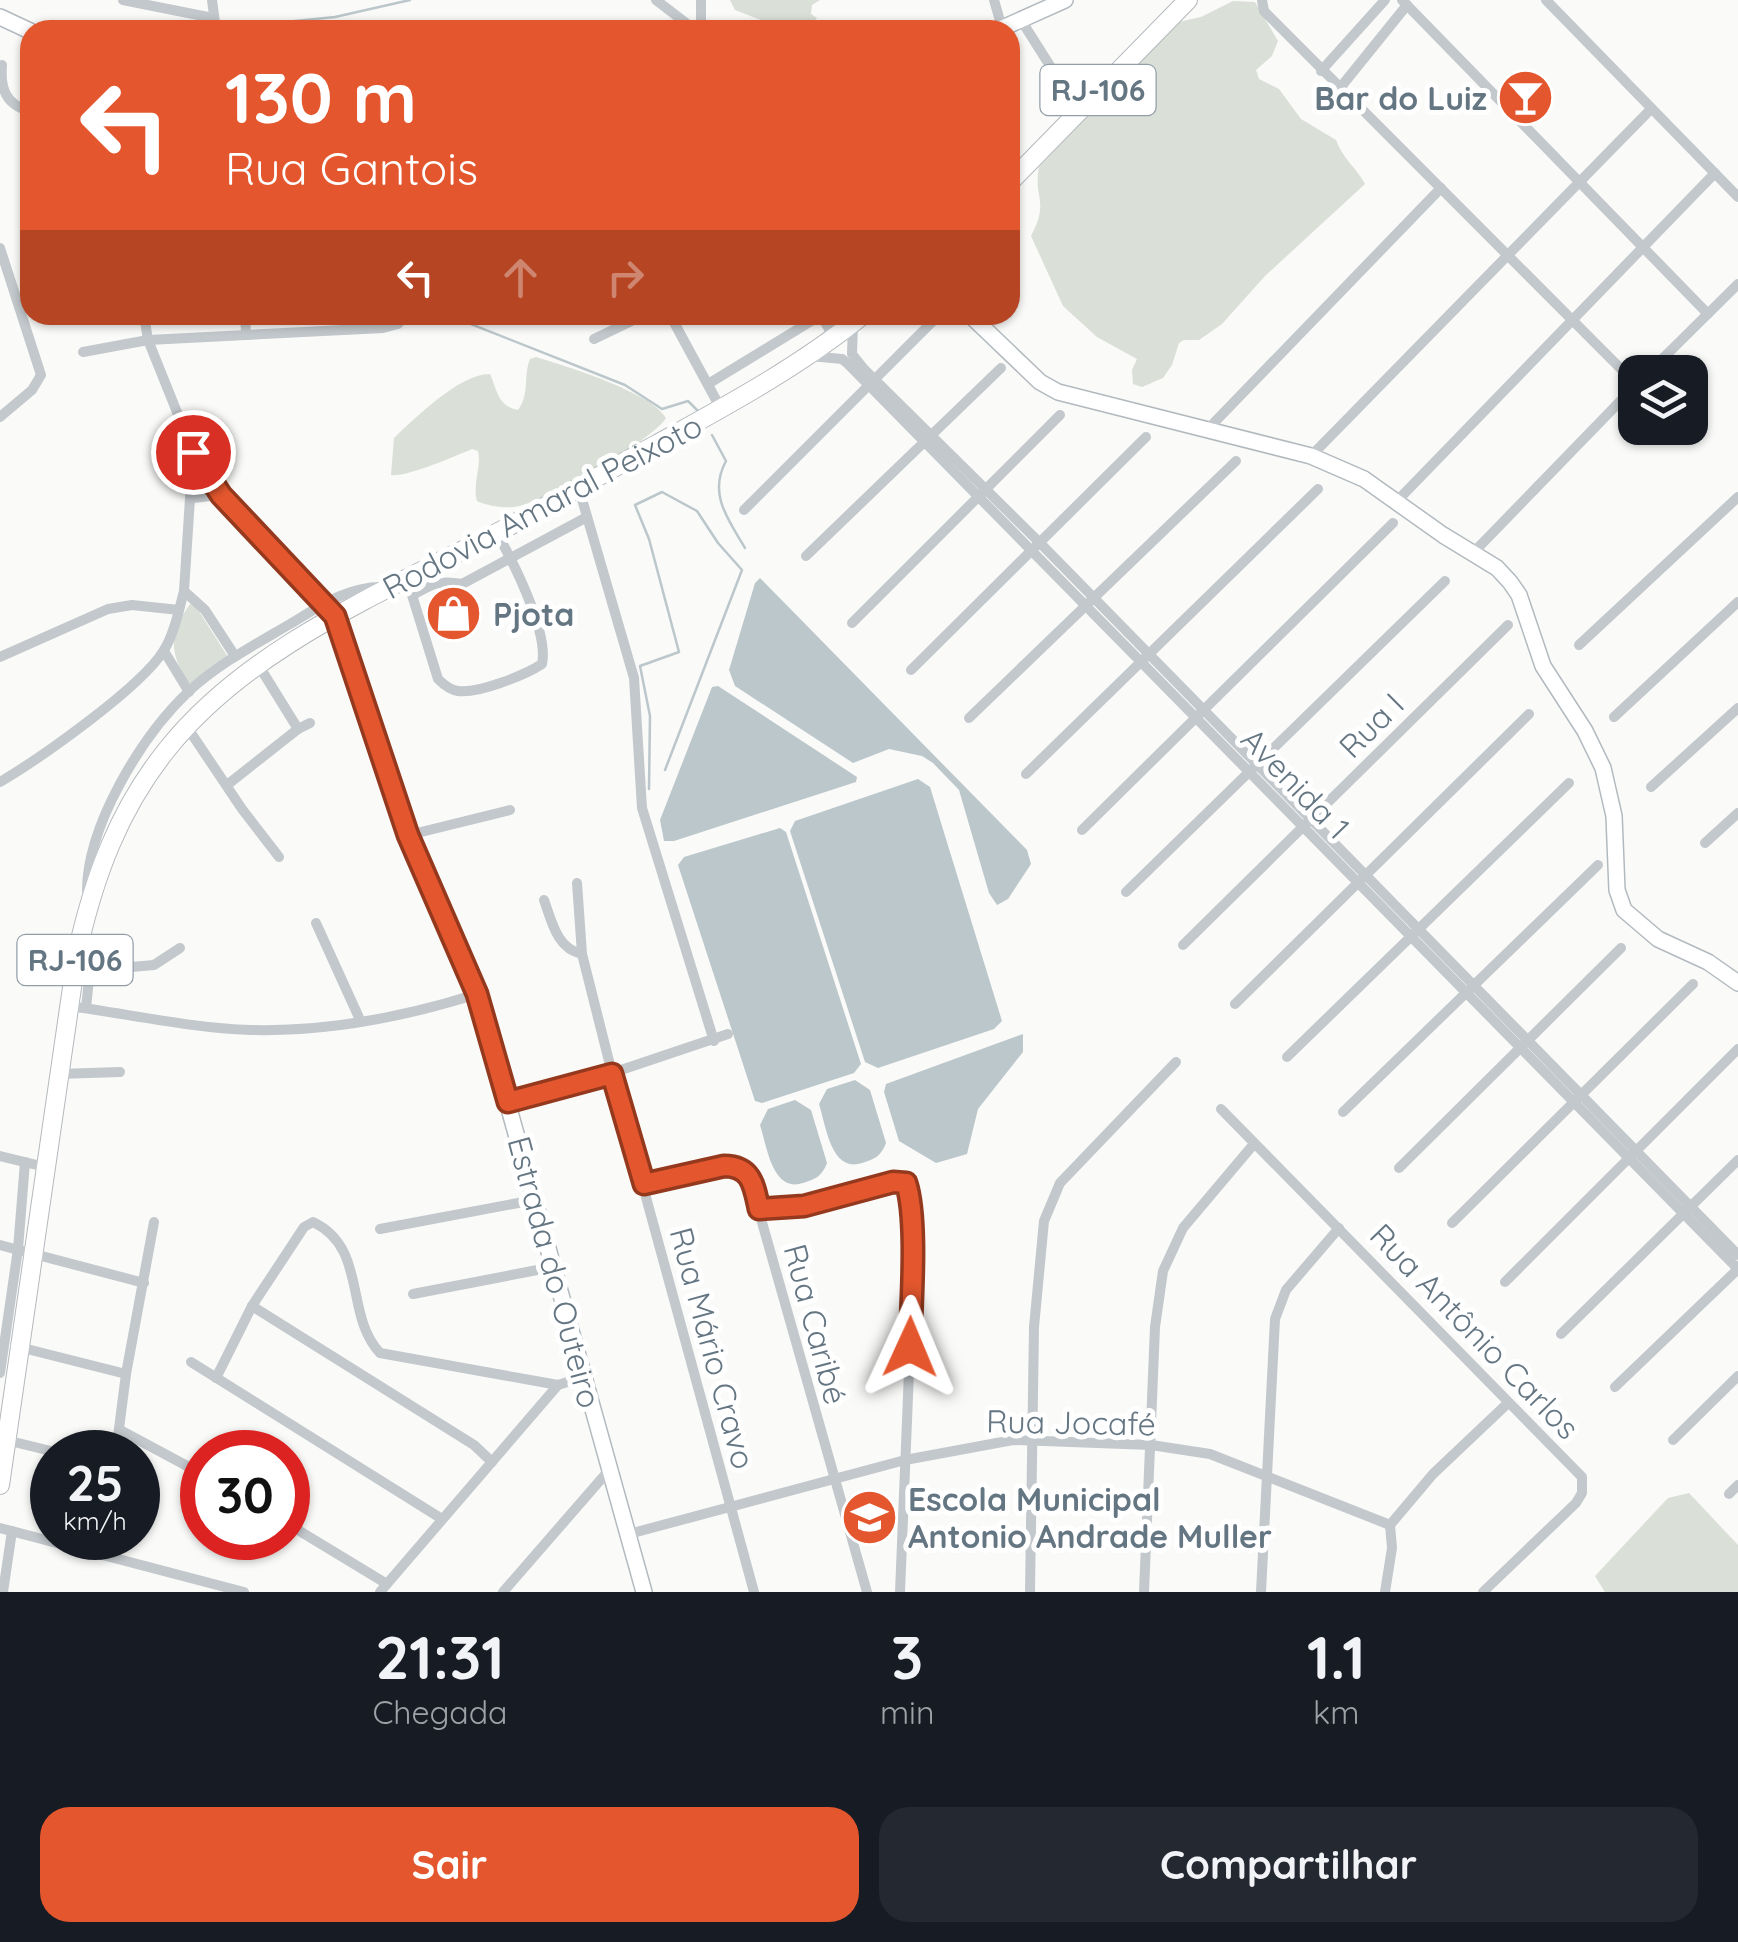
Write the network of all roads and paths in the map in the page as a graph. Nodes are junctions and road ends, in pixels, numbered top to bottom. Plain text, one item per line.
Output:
1 (124, 0) edge
2 (656, 0) edge
3 (1065, 0) edge
4 (1188, 0) edge
5 (1385, 0) edge
6 (1546, 0) edge
7 (1261, 1) edge
8 (1405, 2) edge
9 (200, 20) edge
10 (684, 20) edge
11 (1021, 20) joint
12 (2, 65) edge
13 (1321, 70) junction
14 (1340, 88) junction
15 (20, 109) edge
16 (1078, 110) junction
17 (1651, 110) junction
18 (1020, 171) edge
19 (1715, 174) junction
20 (1580, 182) junction
21 (1442, 188) junction
22 (1738, 197) edge
23 (1644, 246) junction
24 (0, 248) edge
25 (1509, 256) junction
26 (1738, 284) edge
27 (20, 310) edge
28 (1708, 314) junction
29 (1571, 321) junction
30 (25, 325) edge
31 (146, 325) edge
32 (246, 325) edge
33 (389, 325) edge
34 (623, 325) edge
35 (676, 325) edge
36 (805, 325) edge
37 (827, 325) edge
38 (850, 325) edge
39 (857, 325) edge
40 (928, 325) edge
41 (980, 325) edge
42 (246, 334) junction
43 (834, 338) junction
44 (594, 339) dead end
45 (148, 340) junction
46 (84, 352) dead end
47 (1666, 355) edge
48 (807, 356) junction
49 (1001, 368) dead end
50 (1618, 368) edge
51 (872, 383) junction
52 (708, 384) junction
53 (1618, 403) edge
54 (709, 416) junction
55 (1060, 416) dead end
56 (0, 417) edge
57 (1207, 430) junction
58 (1146, 437) dead end
59 (927, 438) junction
60 (193, 452) junction
61 (1311, 456) junction
62 (1236, 461) dead end
63 (580, 489) junction
64 (1318, 489) dead end
65 (981, 493) junction
66 (221, 495) junction
67 (192, 498) junction
68 (1397, 500) junction
69 (1735, 500) edge
70 (744, 510) dead end
71 (1738, 515) edge
72 (587, 517) junction
73 (1393, 523) dead end
74 (498, 533) junction
75 (1037, 547) junction
76 (1473, 553) junction
77 (806, 556) dead end
78 (512, 559) junction
79 (1444, 581) dead end
80 (404, 587) junction
81 (184, 591) junction
82 (1090, 602) junction
83 (1738, 602) edge
84 (329, 609) junction
85 (179, 610) junction
86 (852, 623) dead end
87 (1508, 626) dead end
88 (1579, 645) dead end
89 (164, 651) junction
90 (0, 656) edge
91 (235, 656) junction
92 (1144, 657) junction
93 (259, 666) junction
94 (912, 670) dead end
95 (189, 692) junction
96 (1738, 708) edge
97 (1199, 712) junction
98 (1529, 714) dead end
99 (1614, 717) dead end
100 (968, 718) dead end
101 (310, 723) dead end
102 (187, 726) junction
103 (298, 728) junction
104 (1253, 768) junction
105 (1026, 774) dead end
106 (0, 782) edge
107 (1569, 784) dead end
108 (227, 785) junction
109 (1651, 787) dead end
110 (510, 810) dead end
111 (1738, 813) edge
112 (1307, 823) junction
113 (1082, 830) dead end
114 (408, 835) junction
115 (1705, 843) dead end
116 (279, 857) dead end
117 (1598, 865) dead end
118 (1362, 878) junction
119 (578, 883) dead end
120 (1126, 892) dead end
121 (544, 900) dead end
122 (88, 906) junction
123 (316, 922) dead end
124 (1420, 929) junction
125 (1410, 938) junction
126 (1183, 945) dead end
127 (180, 948) dead end
128 (1622, 948) dead end
129 (582, 954) junction
130 (1738, 983) edge
131 (1694, 984) dead end
132 (1470, 989) junction
133 (477, 994) junction
134 (1235, 1004) dead end
135 (77, 1007) junction
136 (361, 1022) junction
137 (728, 1034) dead end
138 (714, 1041) junction
139 (1524, 1044) junction
140 (1738, 1049) edge
141 (1287, 1057) dead end
142 (1176, 1062) dead end
143 (120, 1072) dead end
144 (58, 1074) junction
145 (612, 1074) junction
146 (1578, 1099) junction
147 (508, 1102) junction
148 (1221, 1110) dead end
149 (1343, 1112) dead end
150 (1253, 1145) junction
151 (1633, 1154) junction
152 (0, 1156) edge
153 (1738, 1160) edge
154 (25, 1162) junction
155 (45, 1167) junction
156 (1399, 1168) dead end
157 (644, 1184) junction
158 (534, 1200) junction
159 (759, 1209) junction
160 (1686, 1210) junction
161 (154, 1222) dead end
162 (1452, 1222) dead end
163 (1339, 1228) junction
164 (380, 1229) dead end
165 (0, 1245) edge
166 (26, 1250) junction
167 (1738, 1255) edge
168 (552, 1267) junction
169 (1738, 1269) edge
170 (1504, 1282) dead end
171 (144, 1283) junction
172 (413, 1294) dead end
173 (252, 1306) junction
174 (1561, 1334) dead end
175 (8, 1344) edge
176 (191, 1362) dead end
177 (0, 1373) edge
178 (126, 1374) junction
179 (1738, 1376) edge
180 (216, 1378) junction
181 (583, 1378) junction
182 (558, 1385) junction
183 (1616, 1387) dead end
184 (1508, 1404) junction
185 (120, 1430) edge
186 (4, 1440) edge
187 (1673, 1440) dead end
188 (1034, 1442) junction
189 (1151, 1445) junction
190 (30, 1446) edge
191 (905, 1460) junction
192 (492, 1462) junction
193 (610, 1469) junction
194 (1266, 1475) junction
195 (834, 1480) junction
196 (0, 1485) edge
197 (1738, 1485) edge
198 (1729, 1494) dead end
199 (730, 1506) junction
200 (442, 1518) junction
201 (1390, 1525) junction
202 (0, 1528) edge
203 (12, 1532) junction
204 (629, 1534) junction
205 (30, 1537) edge
206 (310, 1539) edge
207 (120, 1560) edge
208 (384, 1588) edge
209 (3, 1592) edge
210 (244, 1592) edge
211 (503, 1592) edge
212 (644, 1592) edge
213 (754, 1592) edge
214 (867, 1592) edge
215 (900, 1592) edge
216 (1030, 1592) edge
217 (1144, 1592) edge
218 (1261, 1592) edge
219 (1385, 1592) edge
220 (1484, 1592) edge

1 - 9 street
2 - 10 street
3 - 11 street
4 - 16 highway, RJ-106
5 - 13 street
6 - 17 street
7 - 13 street
8 - 14 street
8 - 20 street
11 - 16 street
12 - 15 street
13 - 14 street
14 - 21 street
16 - 18 highway, RJ-106
17 - 19 street
17 - 20 street
19 - 22 street
19 - 23 street
20 - 23 street
20 - 25 street
21 - 25 street
21 - 57 street
23 - 28 street
23 - 29 street
24 - 27 street
25 - 29 street
25 - 61 street
26 - 28 street
28 - 47 street
29 - 50 street
29 - 68 street
30 - 56 street
31 - 45 street
32 - 42 street
33 - 42 street
34 - 44 street
35 - 52 street
36 - 52 street
37 - 43 street
38 - 43 highway, Rodovia Amaral Peixoto / RJ-106
39 - 51 street, Avenida 1
40 - 51 street
41 - 57 street
42 - 45 street
43 - 48 highway, Rodovia Amaral Peixoto / RJ-106
45 - 46 street
45 - 60 street
48 - 51 street, Avenida 1
48 - 54 highway, Rodovia Amaral Peixoto / RJ-106
49 - 59 street
51 - 59 street, Avenida 1
51 - 70 street
52 - 54 street
53 - 76 street
54 - 63 highway, Rodovia Amaral Peixoto / RJ-106
55 - 65 street
57 - 61 street
58 - 75 street
59 - 65 street, Avenida 1
59 - 77 street
60 - 66 street
60 - 67 street
61 - 68 street
62 - 82 street
63 - 72 street
63 - 74 highway, Rodovia Amaral Peixoto / RJ-106
64 - 92 street
65 - 75 street, Avenida 1
65 - 86 street
66 - 67 street
66 - 84 street
67 - 81 street
68 - 76 street
69 - 71 street
69 - 88 street
72 - 78 street
72 - 138 street
73 - 97 street
74 - 78 street
74 - 80 highway, Rodovia Amaral Peixoto / RJ-106
75 - 82 street, Avenida 1
75 - 94 street
76 - 130 street
78 - 80 street
78 - 80 street
79 - 104 street
80 - 84 highway, Rodovia Amaral Peixoto / RJ-106
81 - 85 street
81 - 91 street
82 - 92 street, Avenida 1
82 - 100 street
83 - 99 street
84 - 91 street
84 - 93 highway, Rodovia Amaral Peixoto / RJ-106
84 - 114 street, Estrada do Outeiro
85 - 89 street
85 - 90 street
87 - 112 street, Rua I
89 - 95 street
89 - 106 street
91 - 95 street
92 - 97 street, Avenida 1
92 - 105 street
93 - 102 highway, Rodovia Amaral Peixoto / RJ-106
93 - 103 street
95 - 122 street
96 - 109 street
97 - 104 street, Avenida 1
97 - 113 street
98 - 118 street
101 - 103 street
102 - 108 street
102 - 122 highway, Rodovia Amaral Peixoto / RJ-106
103 - 108 street
104 - 112 street, Avenida 1
104 - 120 street
107 - 124 street
108 - 116 street
110 - 114 street
111 - 115 street
112 - 118 street, Avenida 1
112 - 126 street, Rua I
114 - 133 street, Estrada do Outeiro
117 - 132 street
118 - 124 street, Avenida 1
118 - 125 street, Avenida 1
118 - 134 street
119 - 129 street, Rua Mário Cravo
121 - 129 street
122 - 135 highway, Rodovia Amaral Peixoto / RJ-106
123 - 136 street
124 - 125 street
124 - 132 street, Avenida 1
125 - 132 street, Avenida 1
125 - 141 street
127 - 135 street
128 - 139 street
129 - 145 street, Rua Mário Cravo
131 - 146 street
132 - 139 street, Avenida 1
132 - 149 street
133 - 136 street
133 - 147 street, Estrada do Outeiro
135 - 136 street
135 - 144 highway, Rodovia Amaral Peixoto / RJ-106
137 - 138 street
138 - 145 street
139 - 146 street, Avenida 1
139 - 156 street
140 - 151 street
142 - 188 street
143 - 144 street
144 - 155 highway, Rodovia Amaral Peixoto / RJ-106
145 - 147 street
145 - 157 street, Rua Mário Cravo
146 - 151 street, Avenida 1
146 - 162 street
147 - 158 street, Estrada do Outeiro
148 - 150 street, Rua Antônio Carlos
150 - 163 street, Rua Antônio Carlos
150 - 189 street
151 - 160 street, Avenida 1
151 - 170 street
152 - 154 street
153 - 160 street
154 - 155 street
154 - 166 street
155 - 166 highway, Rodovia Amaral Peixoto / RJ-106
157 - 159 street, Rua Caribé
157 - 199 street, Rua Mário Cravo
158 - 164 street
158 - 168 street, Estrada do Outeiro
159 - 191 street
159 - 195 street, Rua Caribé
160 - 167 street, Avenida 1
160 - 169 street, Avenida 1
160 - 174 street
161 - 171 street
163 - 184 street, Rua Antônio Carlos
163 - 194 street
165 - 166 street
166 - 171 street
166 - 175 highway, Rodovia Amaral Peixoto / RJ-106
168 - 172 street
168 - 181 street, Estrada do Outeiro
169 - 183 street
171 - 178 street
173 - 180 street
173 - 182 street
173 - 192 street
175 - 177 street
175 - 178 street
175 - 186 highway, Rodovia Amaral Peixoto / RJ-106
176 - 180 street
178 - 185 street
179 - 187 street
180 - 200 street
181 - 182 street
181 - 193 street, Estrada do Outeiro
182 - 192 street
184 - 201 street
184 - 220 street, Rua Antônio Carlos
186 - 190 street
186 - 196 highway, Rodovia Amaral Peixoto / RJ-106
188 - 189 street, Rua Jocafé
188 - 191 street, Rua Jocafé
188 - 216 street
189 - 194 street, Rua Jocafé
189 - 217 street
191 - 195 street, Rua Jocafé
191 - 215 street
192 - 200 street
193 - 204 street, Estrada do Outeiro
193 - 211 street
194 - 201 street, Rua Jocafé
194 - 218 street
195 - 199 street, Rua Jocafé
195 - 214 street, Rua Caribé
197 - 198 street
199 - 204 street, Rua Jocafé
199 - 213 street, Rua Mário Cravo
200 - 208 street
201 - 219 street
202 - 203 street
203 - 205 street
203 - 209 street
204 - 212 street, Estrada do Outeiro
206 - 208 street
207 - 210 street

